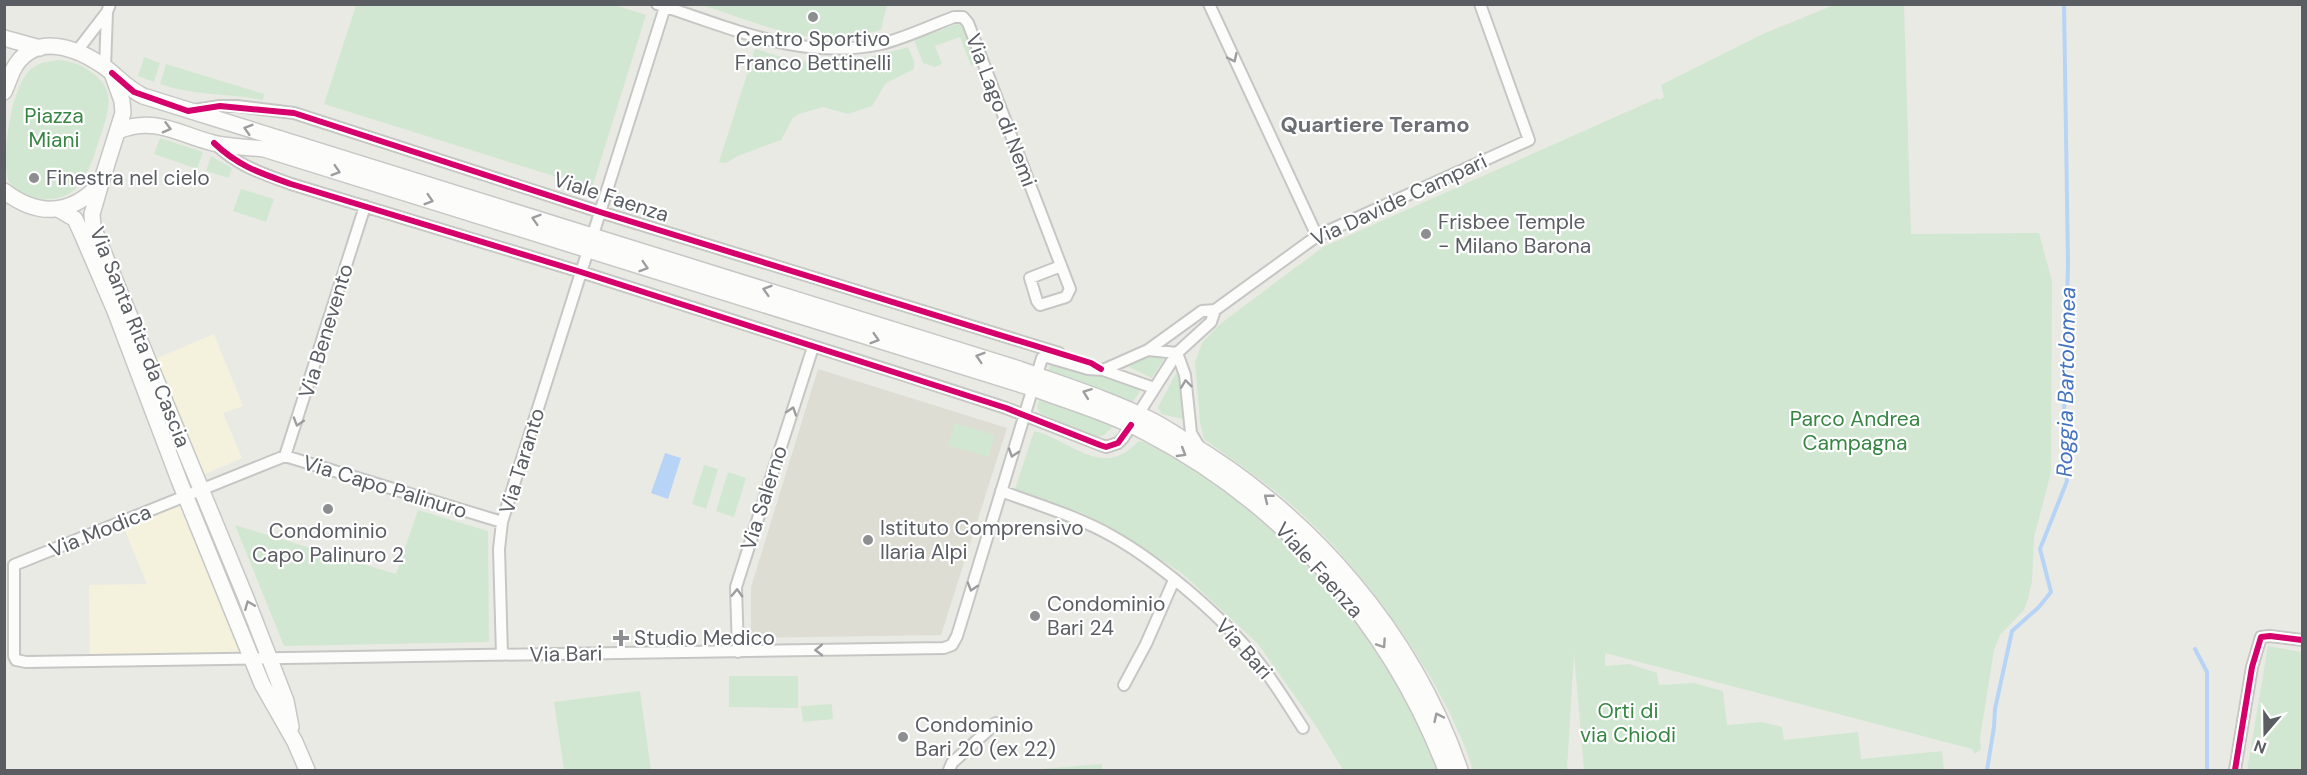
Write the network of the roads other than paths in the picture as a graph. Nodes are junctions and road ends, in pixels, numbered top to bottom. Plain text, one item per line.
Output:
1 (1209, 4) edge
2 (1480, 4) edge
3 (661, 6) edge
4 (108, 8) edge
5 (4, 38) edge
6 (40, 48) junction
7 (77, 51) junction
8 (108, 71) junction
9 (4, 92) edge
10 (188, 111) junction
11 (118, 131) junction
12 (214, 143) junction
13 (100, 183) junction
14 (8, 197) edge
15 (365, 206) junction
16 (58, 209) junction
17 (600, 212) junction
18 (1317, 236) junction
19 (590, 243) junction
20 (1061, 266) dead end
21 (581, 272) junction
22 (1215, 310) junction
23 (813, 347) junction
24 (1148, 350) junction
25 (1177, 353) junction
26 (1102, 370) junction
27 (1034, 382) junction
28 (1154, 388) junction
29 (1025, 415) junction
30 (1134, 419) junction
31 (1206, 453) junction
32 (285, 456) junction
33 (201, 491) junction
34 (1001, 491) junction
35 (186, 498) junction
36 (502, 522) junction
37 (4, 559) edge
38 (14, 565) junction
39 (1174, 580) junction
40 (2302, 640) edge
41 (738, 652) junction
42 (502, 656) junction
43 (269, 659) junction
44 (252, 660) junction
45 (1124, 685) dead end
46 (996, 723) dead end
47 (1303, 728) dead end
48 (295, 742) junction
49 (307, 771) edge
50 (949, 771) edge
51 (1446, 771) edge
52 (1460, 771) edge
53 (2235, 771) edge

1 -> 18 street
2 - 18 street, Via Davide Campari
3 - 17 street, Via Taranto
3 - 20 street, Via Lago di Nemi
4 - 7 street
4 - 8 street
5 - 6 street
6 - 7 street
6 - 9 street
7 - 8 street, Viale Faenza
8 - 10 street, Viale Faenza
8 - 11 street, Via Santa Rita da Cascia
10 - 17 street, Viale Faenza
19 -> 10 street, Viale Faenza
11 -> 12 street, Viale Faenza
11 - 13 street, Via Santa Rita da Cascia
12 - 15 street, Viale Faenza
12 -> 19 street, Viale Faenza
13 - 16 street
13 - 33 street, Via Santa Rita da Cascia
14 - 16 street
15 - 21 street, Viale Faenza
15 -> 32 street, Via Benevento
16 - 35 street, Via Santa Rita da Cascia
17 - 19 street, Via Taranto
17 - 26 street, Viale Faenza
18 - 22 street, Via Davide Campari
19 - 21 street, Via Taranto
19 - 27 street, Viale Faenza
21 - 23 street, Viale Faenza
21 - 36 street, Via Taranto
22 - 24 street, Via Davide Campari
22 - 25 street, Via Davide Campari
23 - 29 street, Viale Faenza
41 -> 23 street, Via Salerno
24 - 25 street, Via Davide Campari
24 - 26 street, Via Davide Campari
25 - 28 street, Viale Faenza
31 -> 25 street, Viale Faenza
26 - 27 street, Viale Faenza
26 - 28 street, Viale Faenza
27 - 29 street
27 - 30 street, Viale Faenza
28 - 30 street, Viale Faenza
29 - 30 street, Viale Faenza
29 -> 34 street, Via Bari
30 - 31 street, Viale Faenza
30 -> 51 street, Viale Faenza
52 -> 31 street, Viale Faenza
32 - 33 street, Via Capo Palinuro
32 - 36 street, Via Capo Palinuro
33 - 35 street
43 -> 33 street, Via Santa Rita da Cascia
34 - 39 street, Via Bari
34 -> 41 street, Via Bari
35 - 38 street, Via Modica
35 - 44 street, Via Santa Rita da Cascia
36 - 42 street, Via Taranto
37 - 38 street
38 - 44 street, Via Bari
39 - 45 street
39 - 47 street, Via Bari
40 - 53 street
41 - 42 street, Via Bari
42 - 43 street, Via Bari
43 - 44 street, Via Bari
43 - 48 street, Via Santa Rita da Cascia
44 - 48 street, Via Santa Rita da Cascia
46 - 50 street
48 - 49 street, Via Santa Rita da Cascia

